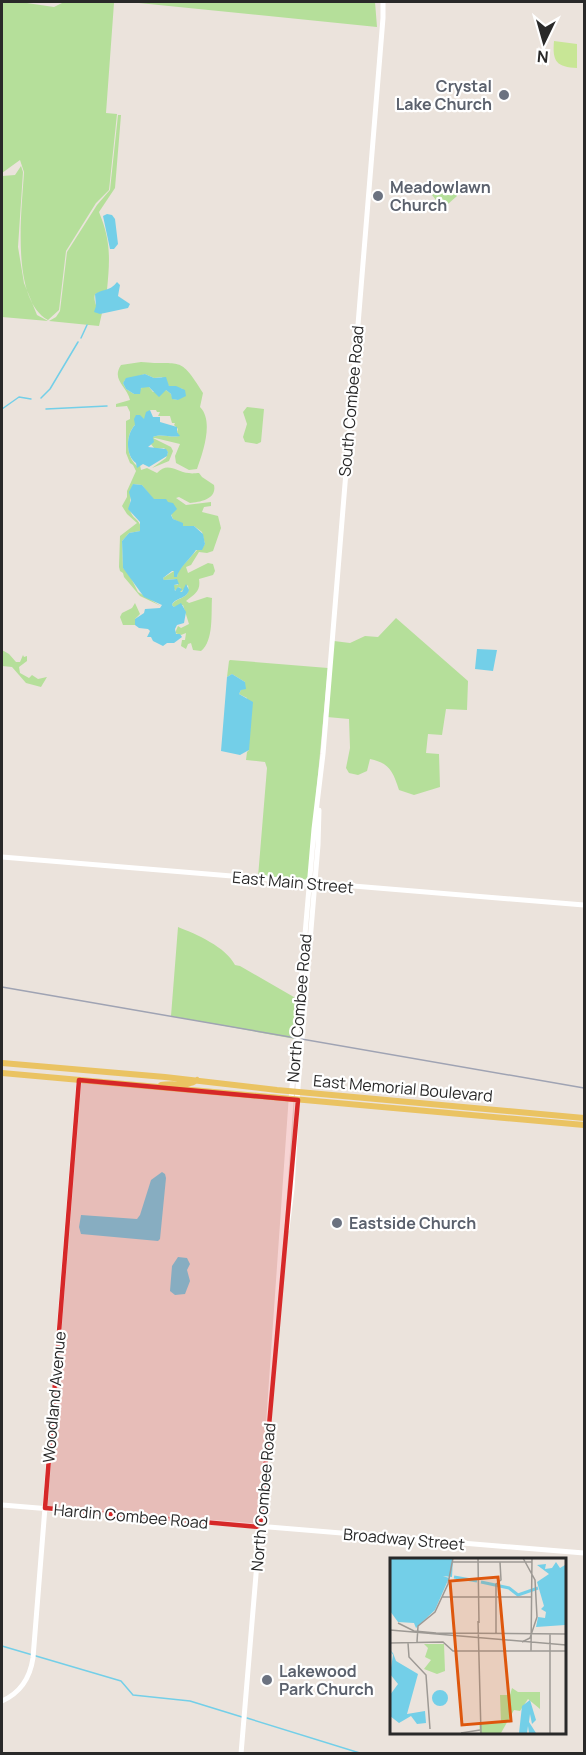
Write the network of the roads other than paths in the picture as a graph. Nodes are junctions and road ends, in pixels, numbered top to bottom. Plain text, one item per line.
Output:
1 (383, 2) edge
2 (2, 857) edge
3 (312, 883) junction
4 (585, 906) edge
5 (2, 1063) edge
6 (52, 1067) junction
7 (2, 1073) edge
8 (118, 1073) junction
9 (79, 1080) junction
10 (197, 1080) junction
11 (155, 1087) junction
12 (295, 1096) junction
13 (451, 1106) junction
14 (409, 1110) junction
15 (507, 1115) junction
16 (585, 1118) edge
17 (585, 1125) edge
18 (2, 1505) edge
19 (45, 1508) junction
20 (260, 1527) junction
21 (585, 1553) edge
22 (2, 1701) edge
23 (241, 1754) edge

1 - 3 main road, South Combee Road
2 - 3 main road, East Main Street
3 - 4 main road, East Main Street
3 - 12 main road, North Combee Road
5 - 6 main road
6 - 8 main road
6 - 9 main road
7 - 9 main road
8 - 9 main road
8 - 10 main road
9 - 11 main road
9 - 19 main road, Woodland Avenue
10 - 11 main road
10 - 12 main road
11 - 12 main road
12 - 13 main road, East Memorial Boulevard
12 - 14 main road, East Memorial Boulevard
12 - 20 main road, North Combee Road
13 - 14 main road
13 - 15 main road, East Memorial Boulevard
14 - 15 main road, East Memorial Boulevard
15 - 16 main road
15 - 17 main road
18 - 19 main road, Hardin Combee Road
19 - 20 main road, Hardin Combee Road
19 - 22 main road, Woodland Avenue
20 - 21 main road, Broadway Street
20 - 23 main road, North Combee Road

